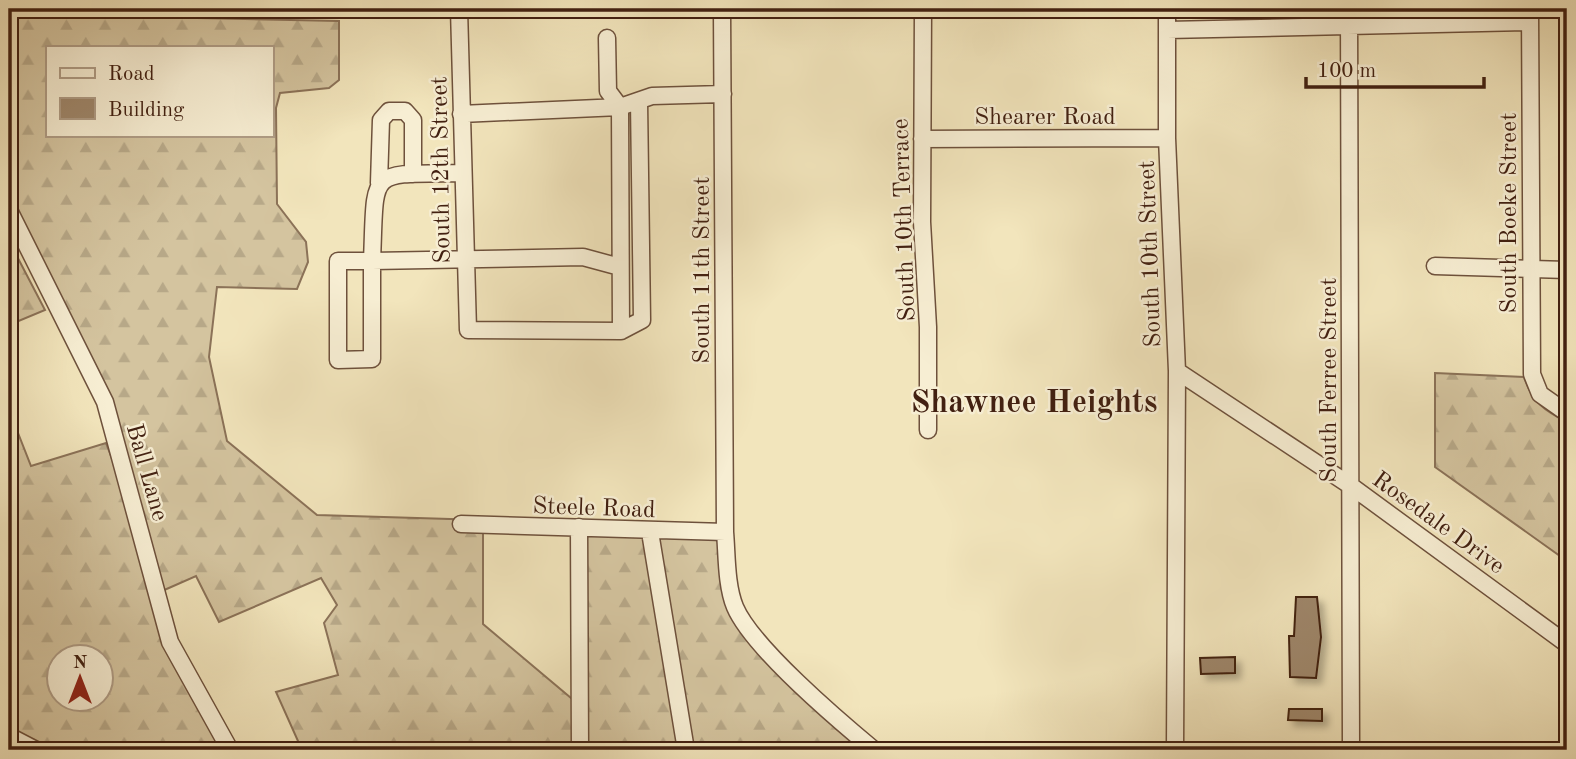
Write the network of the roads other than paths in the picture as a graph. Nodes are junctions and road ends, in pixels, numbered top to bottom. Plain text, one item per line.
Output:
1 (459, 9) edge
2 (722, 9) edge
3 (923, 9) edge
4 (1167, 9) edge
5 (1530, 15) edge
6 (1349, 17) edge
7 (1167, 30) junction
8 (607, 38) dead end
9 (723, 94) junction
10 (639, 101) junction
11 (620, 107) junction
12 (461, 114) junction
13 (1167, 138) junction
14 (922, 139) junction
15 (413, 173) junction
16 (461, 173) junction
17 (379, 183) junction
18 (9, 209) edge
19 (464, 257) junction
20 (372, 261) junction
21 (1435, 266) dead end
22 (620, 267) junction
23 (1532, 269) junction
24 (1567, 270) edge
25 (621, 331) junction
26 (1177, 372) junction
27 (1567, 413) edge
28 (928, 430) dead end
29 (1351, 486) junction
30 (461, 524) dead end
31 (579, 527) junction
32 (650, 532) junction
33 (725, 532) junction
34 (1567, 644) edge
35 (9, 736) edge
36 (37, 750) edge
37 (230, 750) edge
38 (580, 750) edge
39 (686, 750) edge
40 (874, 750) edge
41 (1175, 750) edge
42 (1351, 750) edge

1 - 12 street, South 12th Street
2 - 9 street, South 11th Street
3 - 14 street, South 10th Terrace
4 - 7 street, South 10th Street
5 - 6 street
5 - 23 street, South Boeke Street
6 - 7 street
6 - 29 street, South Ferree Street
7 - 13 street, South 10th Street
8 - 11 street
9 - 10 street
9 - 33 street, South 11th Street
10 - 11 street
10 - 25 street
11 - 12 street
11 - 22 street
12 - 16 street, South 12th Street
13 - 14 street, Shearer Road
13 - 26 street, South 10th Street
14 - 28 street, South 10th Terrace
15 - 16 street
15 - 17 street
15 - 17 street
16 - 19 street, South 12th Street
17 - 20 street
18 - 37 street, Ball Lane
19 - 20 street
19 - 22 street
19 - 25 street, South 12th Street
20 - 20 street
21 - 23 street
22 - 25 street
23 - 24 street
23 - 27 street, South Boeke Street
26 - 29 street, Rosedale Drive
26 - 41 street, South 10th Street
29 - 34 street, Rosedale Drive
29 - 42 street, South Ferree Street
30 - 31 street, Steele Road
31 - 32 street, Steele Road
31 - 38 street
32 - 33 street, Steele Road
32 - 39 street
33 - 40 street, South 11th Street
35 - 36 street

